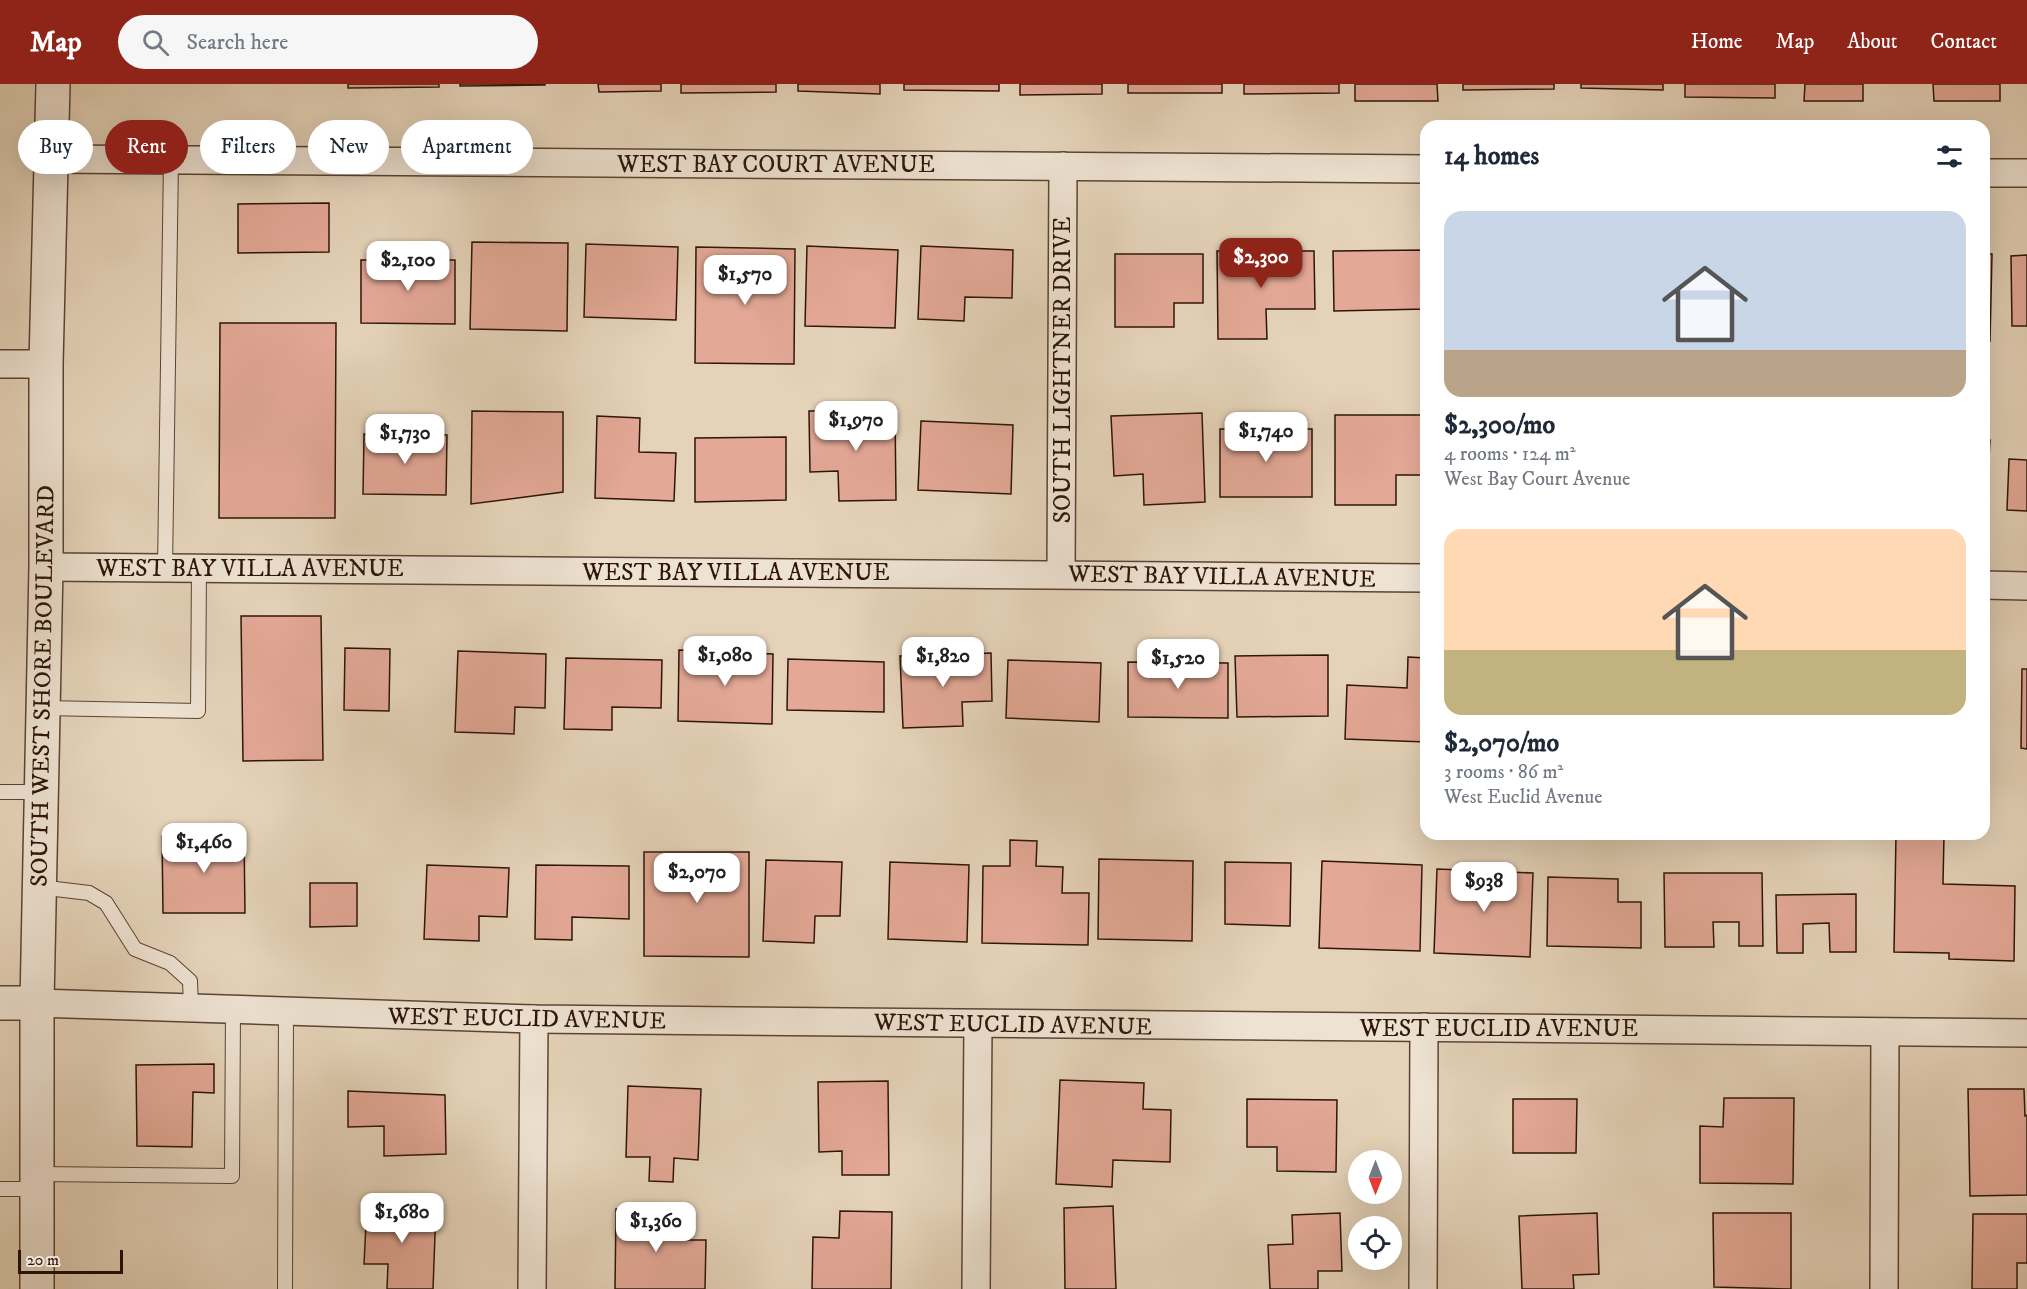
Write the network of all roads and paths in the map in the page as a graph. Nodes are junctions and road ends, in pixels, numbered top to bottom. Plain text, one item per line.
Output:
1 (53, 84) edge
2 (53, 120) edge
3 (188, 160) edge
4 (1063, 166) junction
5 (1420, 169) edge
6 (1990, 172) edge
7 (2027, 173) edge
8 (52, 174) edge
9 (171, 174) edge
10 (0, 364) edge
11 (45, 364) junction
12 (46, 567) junction
13 (165, 568) junction
14 (199, 568) junction
15 (1061, 574) junction
16 (1420, 578) edge
17 (1990, 585) edge
18 (2027, 586) edge
19 (43, 708) junction
20 (0, 792) edge
21 (41, 792) junction
22 (39, 887) junction
23 (0, 1003) edge
24 (37, 1003) junction
25 (191, 1008) junction
26 (233, 1009) junction
27 (286, 1011) junction
28 (534, 1019) junction
29 (978, 1024) junction
30 (1424, 1028) junction
31 (1885, 1032) junction
32 (2027, 1033) edge
33 (37, 1182) junction
34 (0, 1189) edge
35 (38, 1289) edge
36 (285, 1289) edge
37 (532, 1289) edge
38 (976, 1289) edge
39 (1422, 1289) edge
40 (1884, 1289) edge

1 - 2 street, SOUTH WEST SHORE BOULEVARD
3 - 4 street, WEST BAY COURT AVENUE
4 - 5 street, WEST BAY COURT AVENUE
4 - 15 street, SOUTH LIGHTNER DRIVE
6 - 7 street
8 - 11 street, SOUTH WEST SHORE BOULEVARD
9 - 13 lane
10 - 11 street
11 - 12 street, SOUTH WEST SHORE BOULEVARD
12 - 13 street, WEST BAY VILLA AVENUE
12 - 19 street, SOUTH WEST SHORE BOULEVARD
13 - 14 street, WEST BAY VILLA AVENUE
14 - 15 street, WEST BAY VILLA AVENUE
14 - 19 lane
15 - 16 street, WEST BAY VILLA AVENUE
17 - 18 street
19 - 21 street, SOUTH WEST SHORE BOULEVARD
20 - 21 lane
21 - 22 street, SOUTH WEST SHORE BOULEVARD
22 - 24 street, SOUTH WEST SHORE BOULEVARD
22 - 25 lane
23 - 24 street, WEST EUCLID AVENUE
24 - 25 street, WEST EUCLID AVENUE
24 - 33 street, SOUTH WEST SHORE BOULEVARD
25 - 26 street, WEST EUCLID AVENUE
26 - 27 street, WEST EUCLID AVENUE
26 - 33 lane
27 - 28 street, WEST EUCLID AVENUE
27 - 36 lane
28 - 29 street, WEST EUCLID AVENUE
28 - 37 street
29 - 30 street, WEST EUCLID AVENUE
29 - 38 street
30 - 31 street, WEST EUCLID AVENUE
30 - 39 street
31 - 32 street, WEST EUCLID AVENUE
31 - 40 street
33 - 34 lane
33 - 35 street, SOUTH WEST SHORE BOULEVARD

